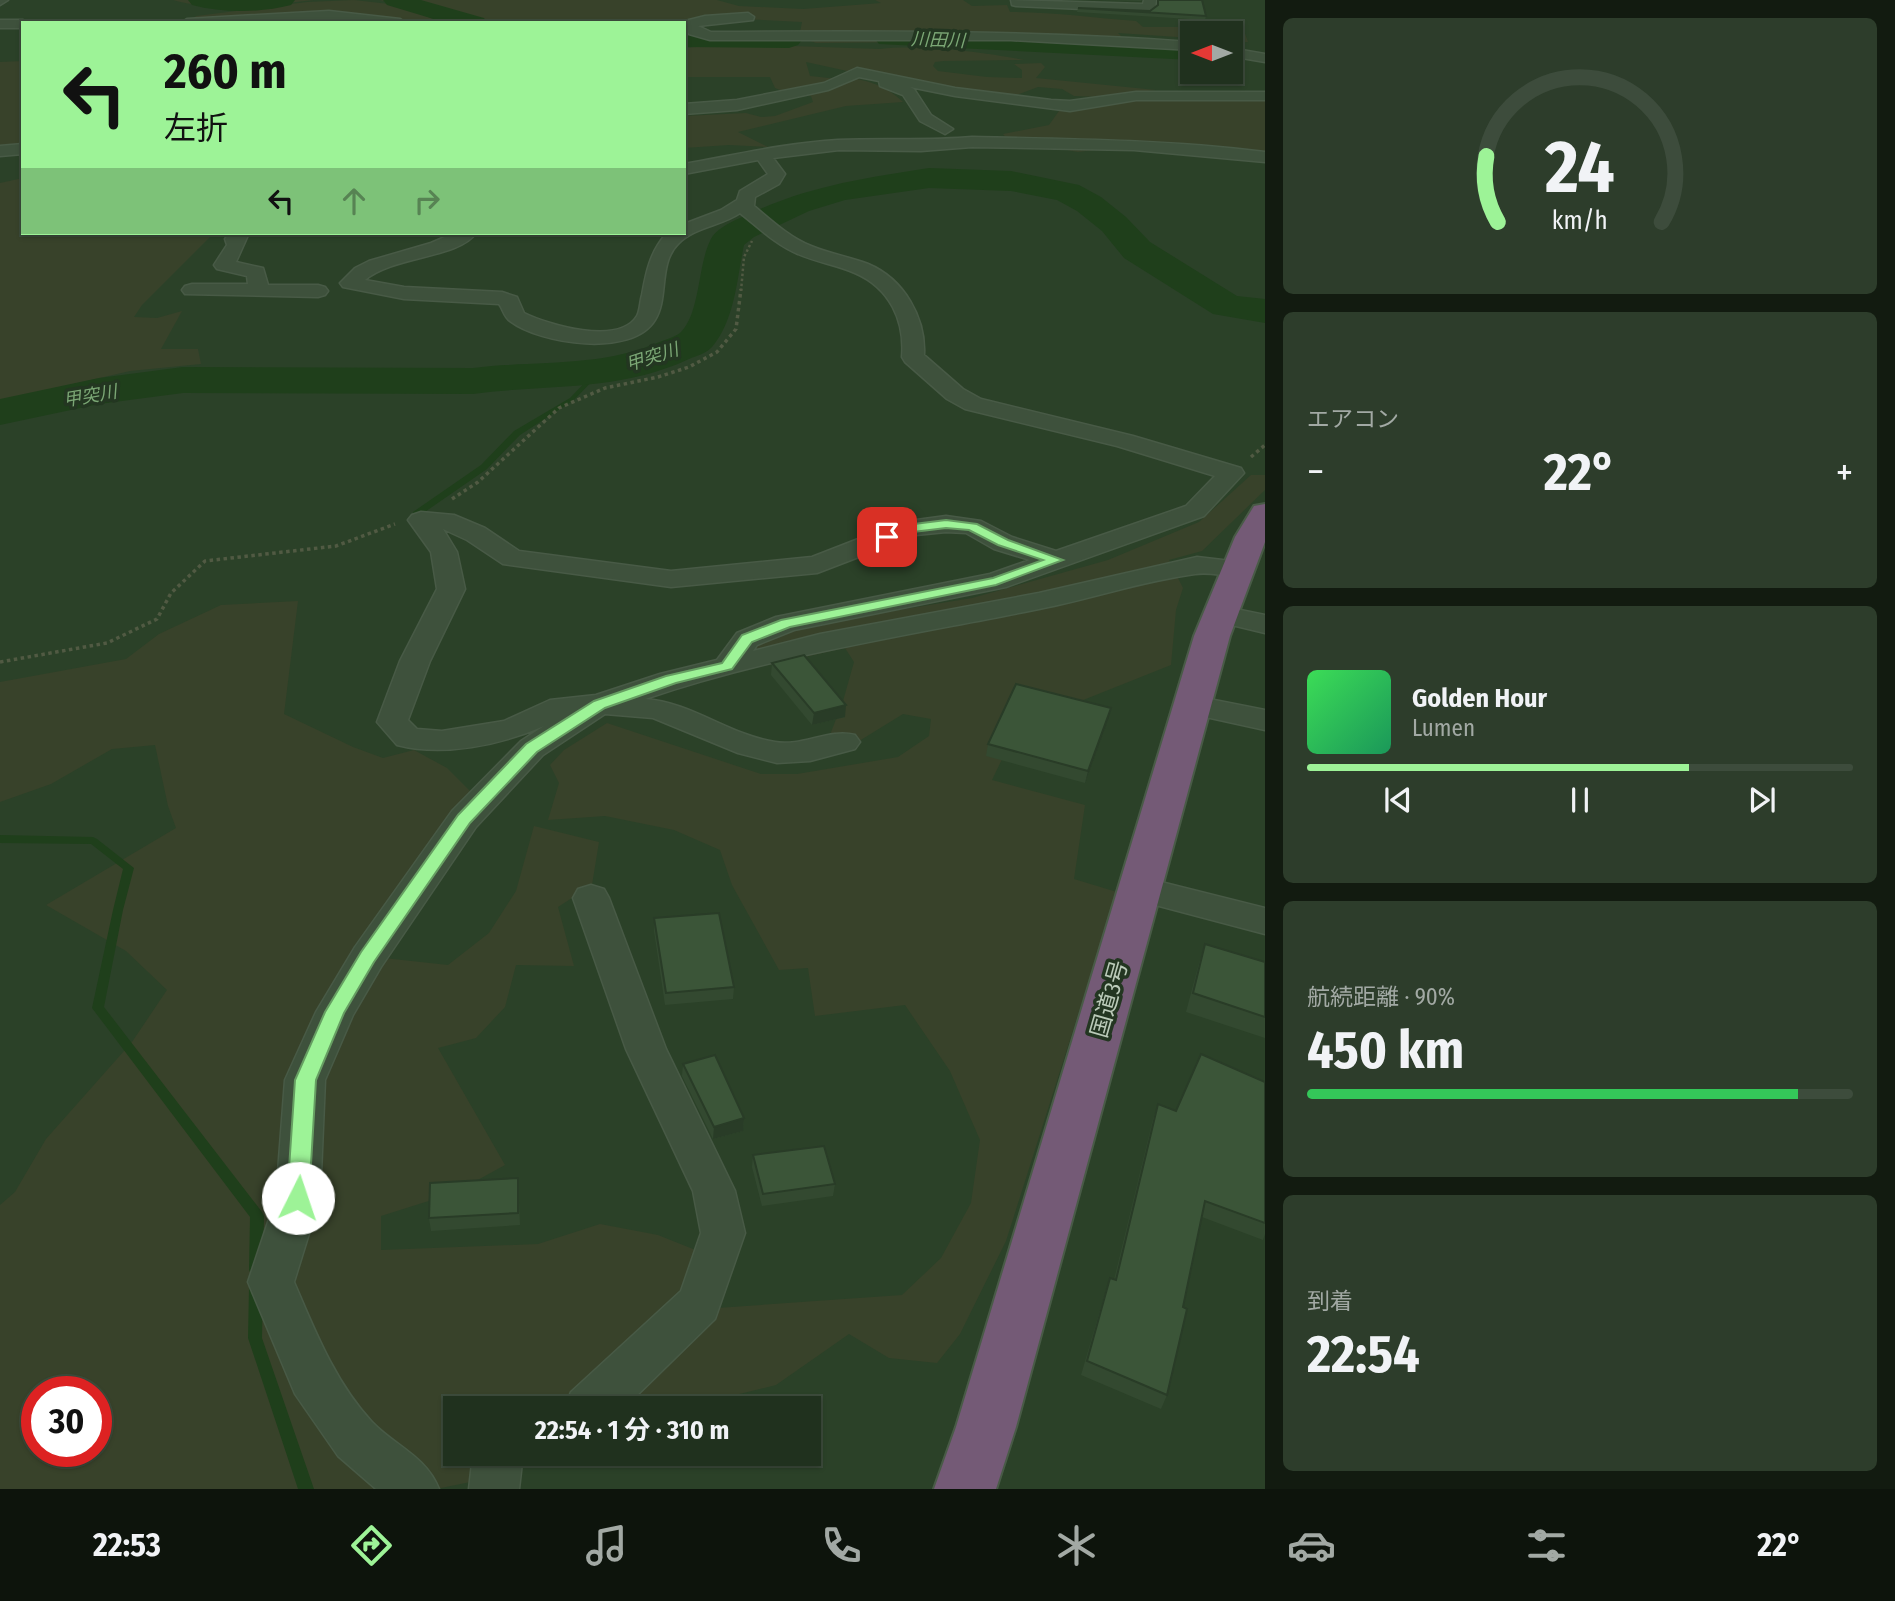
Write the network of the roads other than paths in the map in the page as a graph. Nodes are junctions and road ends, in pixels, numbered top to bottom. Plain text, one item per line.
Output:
1 (1150, 0) edge
2 (1016, 2) dead end
3 (748, 16) dead end
4 (222, 21) edge
5 (382, 21) edge
6 (0, 24) edge
7 (21, 24) edge
8 (1180, 45) edge
9 (1243, 54) edge
10 (1265, 58) edge
11 (857, 72) junction
12 (1265, 96) edge
13 (686, 109) edge
14 (912, 127) dead end
15 (945, 128) junction
16 (972, 142) junction
17 (21, 149) edge
18 (698, 150) dead end
19 (788, 150) junction
20 (0, 151) edge
21 (762, 155) junction
22 (1265, 157) edge
23 (686, 169) edge
24 (745, 205) junction
25 (686, 230) edge
26 (238, 235) edge
27 (462, 235) edge
28 (679, 235) edge
29 (350, 283) junction
30 (258, 289) junction
31 (192, 290) dead end
32 (318, 291) junction
33 (290, 309) dead end
34 (1265, 513) edge
35 (1057, 560) junction
36 (1238, 569) junction
37 (1040, 601) junction
38 (1221, 614) junction
39 (1265, 624) edge
40 (869, 656) dead end
41 (727, 666) junction
42 (599, 704) junction
43 (1194, 705) junction
44 (1265, 720) edge
45 (844, 742) dead end
46 (1141, 889) junction
47 (591, 898) dead end
48 (1265, 921) edge
49 (601, 1396) edge
50 (497, 1466) edge
51 (414, 1489) edge
52 (494, 1489) edge
53 (965, 1489) edge

1 - 2 street
3 - 8 street
4 - 5 street
6 - 7 street
9 - 10 street
11 - 12 street
11 - 13 street
11 - 15 street
14 - 15 street
15 - 16 street
16 - 19 street
16 - 22 street
17 - 20 street
18 - 19 street
19 - 21 street
21 - 23 street
21 - 24 street
24 - 25 street
24 - 35 street
26 - 30 street
27 - 29 street
28 - 29 street
29 - 32 street
30 - 31 street
30 - 32 street
32 - 33 street
34 - 36 highway, 国道3号
35 - 41 street
35 - 42 street
36 - 37 street
36 - 38 highway, 国道3号
37 - 40 street
37 - 41 street
38 - 39 street
38 - 43 highway, 国道3号
41 - 42 street
42 - 45 street
42 - 51 street
43 - 44 street
43 - 46 highway, 国道3号
46 - 48 street
46 - 53 highway, 国道3号
47 - 49 street
50 - 52 street

